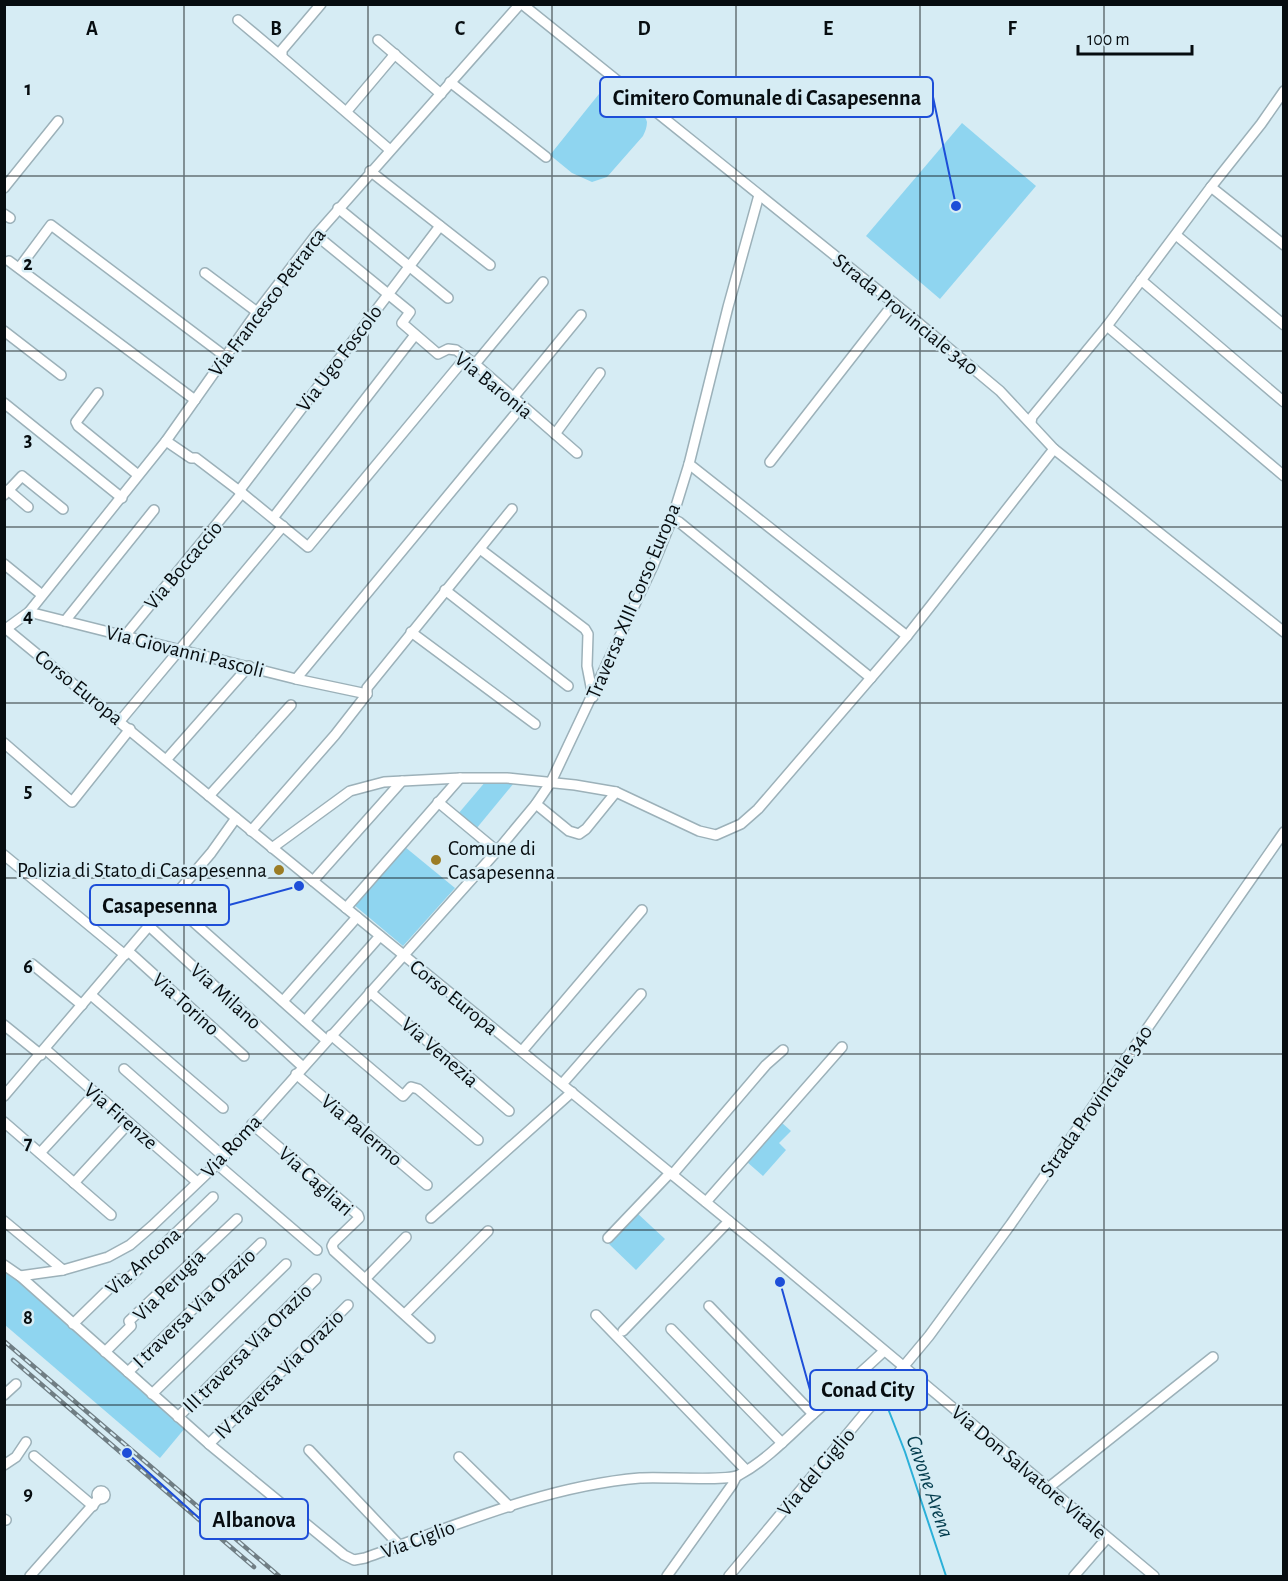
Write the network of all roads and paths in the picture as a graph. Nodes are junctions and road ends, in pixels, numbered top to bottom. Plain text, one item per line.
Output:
1 (321, 4) edge
2 (521, 4) edge
3 (238, 20) dead end
4 (378, 40) dead end
5 (395, 54) junction
6 (282, 57) junction
7 (450, 82) junction
8 (1284, 91) edge
9 (441, 94) junction
10 (346, 111) junction
11 (58, 121) dead end
12 (390, 150) junction
13 (546, 157) dead end
14 (370, 171) junction
15 (1211, 187) junction
16 (4, 188) edge
17 (759, 195) junction
18 (338, 208) junction
19 (440, 226) junction
20 (316, 235) junction
21 (1176, 235) junction
22 (1284, 245) edge
23 (9, 261) dead end
24 (490, 265) dead end
25 (409, 266) junction
26 (19, 268) junction
27 (205, 273) dead end
28 (1141, 280) junction
29 (543, 282) dead end
30 (388, 294) junction
31 (448, 298) dead end
32 (894, 303) junction
33 (257, 312) junction
34 (581, 315) dead end
35 (1284, 325) edge
36 (1107, 326) junction
37 (4, 332) edge
38 (415, 335) junction
39 (226, 357) junction
40 (466, 357) junction
41 (475, 364) junction
42 (600, 373) dead end
43 (61, 375) dead end
44 (98, 393) dead end
45 (513, 398) junction
46 (195, 400) junction
47 (1284, 402) edge
48 (4, 403) edge
49 (522, 406) junction
50 (1030, 422) junction
51 (555, 434) junction
52 (166, 441) junction
53 (1054, 449) junction
54 (577, 453) dead end
55 (770, 462) dead end
56 (688, 465) junction
57 (138, 475) junction
58 (1284, 476) edge
59 (241, 492) junction
60 (6, 493) edge
61 (122, 498) junction
62 (28, 507) dead end
63 (63, 509) dead end
64 (512, 509) dead end
65 (154, 510) dead end
66 (273, 518) junction
67 (672, 519) junction
68 (283, 526) junction
69 (480, 549) junction
70 (4, 564) edge
71 (445, 590) junction
72 (42, 595) junction
73 (29, 612) junction
74 (65, 621) junction
75 (6, 627) edge
76 (411, 632) junction
77 (1284, 632) edge
78 (907, 636) junction
79 (124, 637) junction
80 (180, 650) junction
81 (249, 666) junction
82 (871, 678) junction
83 (296, 679) junction
84 (568, 686) dead end
85 (367, 694) junction
86 (593, 697) junction
87 (291, 705) dead end
88 (120, 721) junction
89 (535, 724) dead end
90 (130, 729) junction
91 (4, 743) edge
92 (166, 760) junction
93 (460, 778) junction
94 (402, 781) junction
95 (551, 782) junction
96 (616, 792) junction
97 (209, 796) junction
98 (438, 802) junction
99 (536, 804) junction
100 (236, 818) junction
101 (251, 831) junction
102 (1284, 832) edge
103 (272, 848) junction
104 (497, 851) junction
105 (4, 855) edge
106 (313, 881) junction
107 (170, 901) junction
108 (346, 908) junction
109 (642, 910) dead end
110 (357, 917) junction
111 (149, 926) junction
112 (380, 936) junction
113 (126, 953) junction
114 (404, 955) junction
115 (32, 964) dead end
116 (370, 992) junction
117 (641, 994) dead end
118 (91, 995) junction
119 (283, 1001) junction
120 (82, 1005) junction
121 (305, 1021) junction
122 (4, 1025) edge
123 (329, 1038) junction
124 (842, 1047) dead end
125 (783, 1050) dead end
126 (43, 1052) junction
127 (522, 1052) junction
128 (244, 1056) dead end
129 (124, 1069) dead end
130 (299, 1070) junction
131 (561, 1084) junction
132 (572, 1092) junction
133 (95, 1093) junction
134 (4, 1096) edge
135 (223, 1108) dead end
136 (509, 1111) dead end
137 (4, 1122) edge
138 (129, 1123) junction
139 (252, 1124) junction
140 (478, 1140) dead end
141 (40, 1153) junction
142 (220, 1160) junction
143 (671, 1174) junction
144 (197, 1182) junction
145 (74, 1183) junction
146 (427, 1185) dead end
147 (213, 1197) dead end
148 (706, 1202) junction
149 (111, 1215) dead end
150 (431, 1218) dead end
151 (237, 1219) dead end
152 (4, 1221) edge
153 (729, 1221) junction
154 (488, 1231) dead end
155 (406, 1238) dead end
156 (608, 1238) dead end
157 (261, 1243) dead end
158 (317, 1250) dead end
159 (286, 1264) dead end
160 (4, 1265) edge
161 (63, 1270) junction
162 (20, 1276) junction
163 (365, 1279) junction
164 (316, 1280) dead end
165 (348, 1305) dead end
166 (709, 1305) dead end
167 (405, 1314) junction
168 (596, 1315) dead end
169 (73, 1324) junction
170 (671, 1329) dead end
171 (623, 1331) dead end
172 (430, 1338) dead end
173 (884, 1351) junction
174 (105, 1353) junction
175 (1214, 1357) dead end
176 (904, 1367) junction
177 (128, 1372) junction
178 (16, 1384) dead end
179 (152, 1394) junction
180 (4, 1395) edge
181 (813, 1414) junction
182 (178, 1417) junction
183 (26, 1442) dead end
184 (782, 1443) junction
185 (209, 1444) junction
186 (309, 1450) dead end
187 (34, 1456) dead end
188 (459, 1457) dead end
189 (4, 1466) edge
190 (746, 1470) junction
191 (736, 1477) junction
192 (1048, 1488) junction
193 (99, 1498) dead end
194 (93, 1506) junction
195 (510, 1506) junction
196 (1107, 1538) junction
197 (400, 1546) junction
198 (30, 1576) edge
199 (667, 1576) edge
200 (729, 1576) edge
201 (1074, 1576) edge
202 (1154, 1576) edge

1 - 6 street
2 - 7 street, Via Francesco Petrarca
2 - 17 street, Strada Provinciale 340
3 - 6 street
4 - 5 street
5 - 9 street
5 - 10 street
6 - 10 street
7 - 9 street, Via Francesco Petrarca
7 - 13 street
8 - 15 street
9 - 12 street, Via Francesco Petrarca
10 - 12 street
11 - 16 street
12 - 14 street, Via Francesco Petrarca
14 - 18 street, Via Francesco Petrarca
14 - 19 street
15 - 21 street
15 - 22 street
17 - 32 street, Strada Provinciale 340
17 - 56 street, Traversa XIII Corso Europa
18 - 20 street, Via Francesco Petrarca
18 - 25 street
19 - 24 street
19 - 25 street, Via Ugo Foscolo
20 - 30 street
20 - 33 street, Via Francesco Petrarca
21 - 28 street
21 - 35 street
23 - 26 street
25 - 30 street, Via Ugo Foscolo
25 - 31 street
26 - 39 street
26 - 46 street
27 - 33 street
28 - 36 street
28 - 47 street
29 - 41 street
30 - 38 street
30 - 59 street, Via Ugo Foscolo
32 - 50 street, Strada Provinciale 340
32 - 55 street
33 - 39 street, Via Francesco Petrarca
34 - 45 street
36 - 50 street
36 - 58 street
37 - 43 street
38 - 40 street, Via Baronia
38 - 66 street
39 - 46 street, Via Francesco Petrarca
40 - 41 street, Via Baronia
40 - 68 street
41 - 45 street, Via Baronia
42 - 51 street
44 - 57 street
45 - 49 street, Via Baronia
46 - 52 street, Via Francesco Petrarca
48 - 61 street
49 - 51 street, Via Baronia
49 - 83 street
50 - 53 street, Strada Provinciale 340
51 - 54 street, Via Baronia
52 - 57 street, Via Francesco Petrarca
52 - 59 street
53 - 77 street, Strada Provinciale 340
53 - 78 street
56 - 67 street, Traversa XIII Corso Europa
56 - 78 street
57 - 61 street, Via Francesco Petrarca
59 - 66 street
59 - 79 street, Via Boccaccio
60 - 62 street
60 - 63 street
61 - 72 street, Via Francesco Petrarca
64 - 69 street
65 - 74 street
66 - 68 street
67 - 82 street
67 - 86 street, Traversa XIII Corso Europa
68 - 80 street
69 - 71 street
69 - 86 street
70 - 72 street
71 - 76 street
71 - 84 street
72 - 73 street, Via Francesco Petrarca
73 - 74 street, Via Giovanni Pascoli
73 - 75 street
74 - 79 street, Via Giovanni Pascoli
75 - 88 street, Corso Europa
76 - 85 street
76 - 89 street
78 - 82 street
79 - 80 street, Via Giovanni Pascoli
80 - 81 street, Via Giovanni Pascoli
80 - 88 street
81 - 83 street, Via Giovanni Pascoli
81 - 92 street
82 - 96 street
83 - 85 street, Via Giovanni Pascoli
85 - 101 street
86 - 95 street, Traversa XIII Corso Europa
87 - 97 street
88 - 90 street, Corso Europa
90 - 91 street
90 - 92 street, Corso Europa
92 - 97 street, Corso Europa
93 - 94 street
93 - 95 street
93 - 98 street
94 - 103 street
94 - 106 street
95 - 96 street
95 - 99 street, Traversa XIII Corso Europa
96 - 99 street
97 - 100 street, Corso Europa
98 - 104 street
98 - 108 street
99 - 104 street, Traversa XIII Corso Europa
100 - 101 street, Corso Europa
100 - 107 street
101 - 103 street, Corso Europa
102 - 176 street, Strada Provinciale 340
103 - 106 street, Corso Europa
104 - 114 street, Traversa XIII Corso Europa
105 - 113 street, Via Torino
106 - 108 street, Corso Europa
107 - 111 street
107 - 119 street
108 - 110 street, Corso Europa
109 - 127 street
110 - 112 street, Corso Europa
110 - 119 street
111 - 113 street
111 - 130 street, Via Milano
112 - 114 street, Corso Europa
112 - 121 street
113 - 118 street
113 - 128 street, Via Torino
114 - 116 street, Via Roma
114 - 127 street, Corso Europa
115 - 120 street
116 - 123 street, Via Roma
116 - 136 street, Via Venezia
117 - 131 street
118 - 120 street
118 - 135 street
119 - 121 street
120 - 126 street
121 - 123 street
122 - 126 street, Via Firenze
123 - 130 street, Via Roma
123 - 140 street
124 - 148 street
125 - 143 street
126 - 133 street, Via Firenze
126 - 134 street
127 - 131 street, Corso Europa
129 - 142 street
130 - 139 street, Via Roma
130 - 146 street, Via Palermo
131 - 132 street, Corso Europa
132 - 143 street, Corso Europa
132 - 150 street
133 - 138 street, Via Firenze
133 - 141 street
137 - 141 street
138 - 144 street, Via Firenze
138 - 145 street
139 - 142 street, Via Roma
139 - 163 street, Via Cagliari
141 - 145 street
142 - 144 street, Via Roma
142 - 158 street
143 - 148 street, Corso Europa
143 - 156 street
144 - 161 street, Via Roma
145 - 149 street
147 - 169 street, Via Ancona
148 - 153 street, Corso Europa
151 - 174 street, Via Perugia
152 - 161 street
153 - 171 street
153 - 173 street, Corso Europa
154 - 167 street
155 - 163 street
157 - 177 street, I traversa Via Orazio
159 - 179 street
160 - 162 street, Via Ciglio
161 - 162 street, Via Roma
162 - 169 street, Via Ciglio
163 - 167 street, Via Cagliari
164 - 182 street, III traversa Via Orazio
165 - 185 street, IV traversa Via Orazio
166 - 181 street
167 - 172 street, Via Cagliari
168 - 190 street
169 - 174 street, Via Ciglio
170 - 184 street
173 - 176 street, Corso Europa
173 - 181 street
174 - 177 street, Via Ciglio
175 - 192 street
176 - 192 street, Via Don Salvatore Vitale
176 - 200 street, Via del Giglio
177 - 179 street, Via Ciglio
178 - 180 street
179 - 182 street, Via Ciglio
181 - 184 street
182 - 185 street, Via Ciglio
183 - 189 street
184 - 190 street
185 - 197 street, Via Ciglio
186 - 197 street
187 - 194 street
188 - 195 street
190 - 191 street
191 - 195 street, Via Ciglio
191 - 199 street
192 - 196 street, Via Don Salvatore Vitale
193 - 194 street
194 - 198 street
195 - 197 street, Via Ciglio
196 - 201 street
196 - 202 street, Via Don Salvatore Vitale

